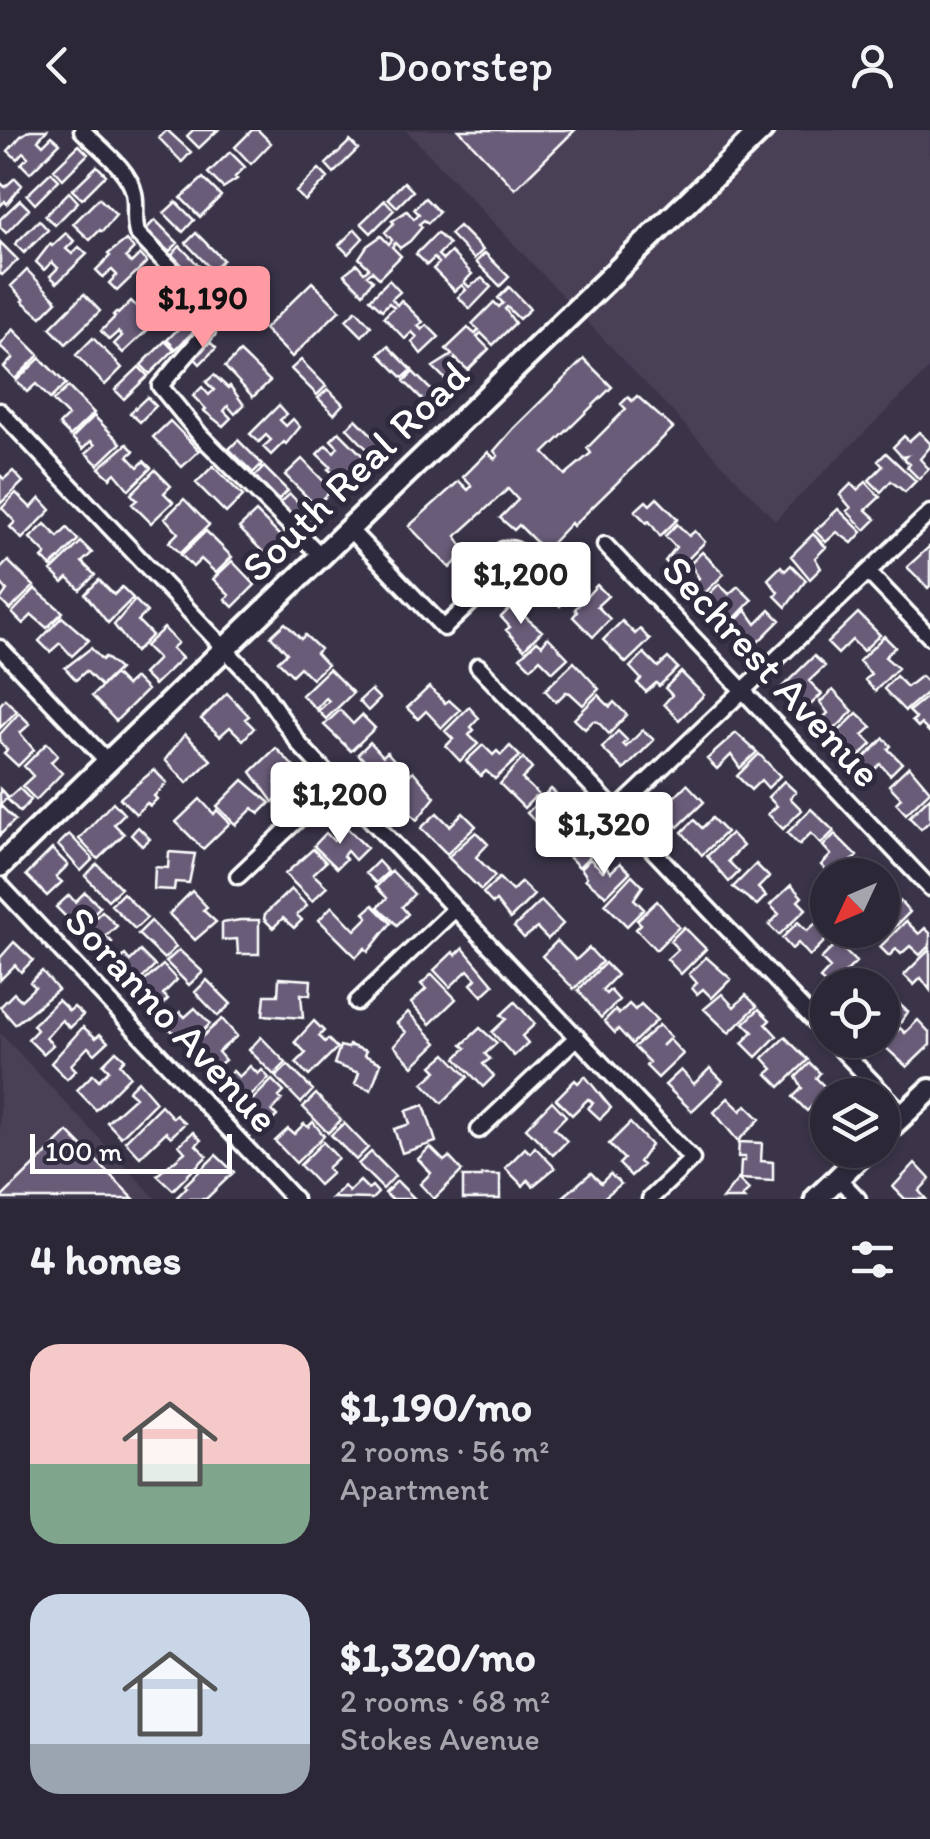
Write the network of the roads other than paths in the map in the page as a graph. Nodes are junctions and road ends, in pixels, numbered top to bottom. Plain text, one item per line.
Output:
1 (82, 130) edge
2 (762, 130) edge
3 (0, 411) edge
4 (930, 513) edge
5 (349, 529) junction
6 (605, 545) dead end
7 (321, 556) junction
8 (868, 572) junction
9 (499, 576) dead end
10 (930, 637) edge
11 (0, 648) edge
12 (225, 649) junction
13 (478, 666) dead end
14 (743, 690) junction
15 (108, 762) junction
16 (336, 783) junction
17 (616, 811) junction
18 (0, 866) edge
19 (238, 876) dead end
20 (0, 886) edge
21 (930, 888) edge
22 (456, 909) junction
23 (358, 1002) dead end
24 (810, 1016) edge
25 (577, 1037) junction
26 (850, 1058) edge
27 (930, 1090) edge
28 (904, 1115) junction
29 (900, 1119) edge
30 (479, 1130) dead end
31 (848, 1168) edge
32 (838, 1178) junction
33 (294, 1199) edge
34 (650, 1199) edge
35 (816, 1199) edge
36 (858, 1199) edge

1 - 7 street
2 - 5 street, South Real Road
3 - 12 street
4 - 8 street
5 - 7 street, South Real Road
5 - 9 street
6 - 14 street, Sechrest Avenue
7 - 12 street, South Real Road
8 - 10 street
8 - 14 street
11 - 15 street
12 - 15 street, South Real Road
12 - 16 street
13 - 17 street
14 - 17 street
14 - 21 street, Sechrest Avenue
15 - 18 street, South Real Road
16 - 19 street
16 - 22 street
17 - 24 street
20 - 33 street, Soranno Avenue
22 - 23 street
22 - 25 street
25 - 30 street
25 - 34 street
26 - 28 street
27 - 28 street
28 - 29 street
31 - 32 street
32 - 35 street
32 - 36 street

